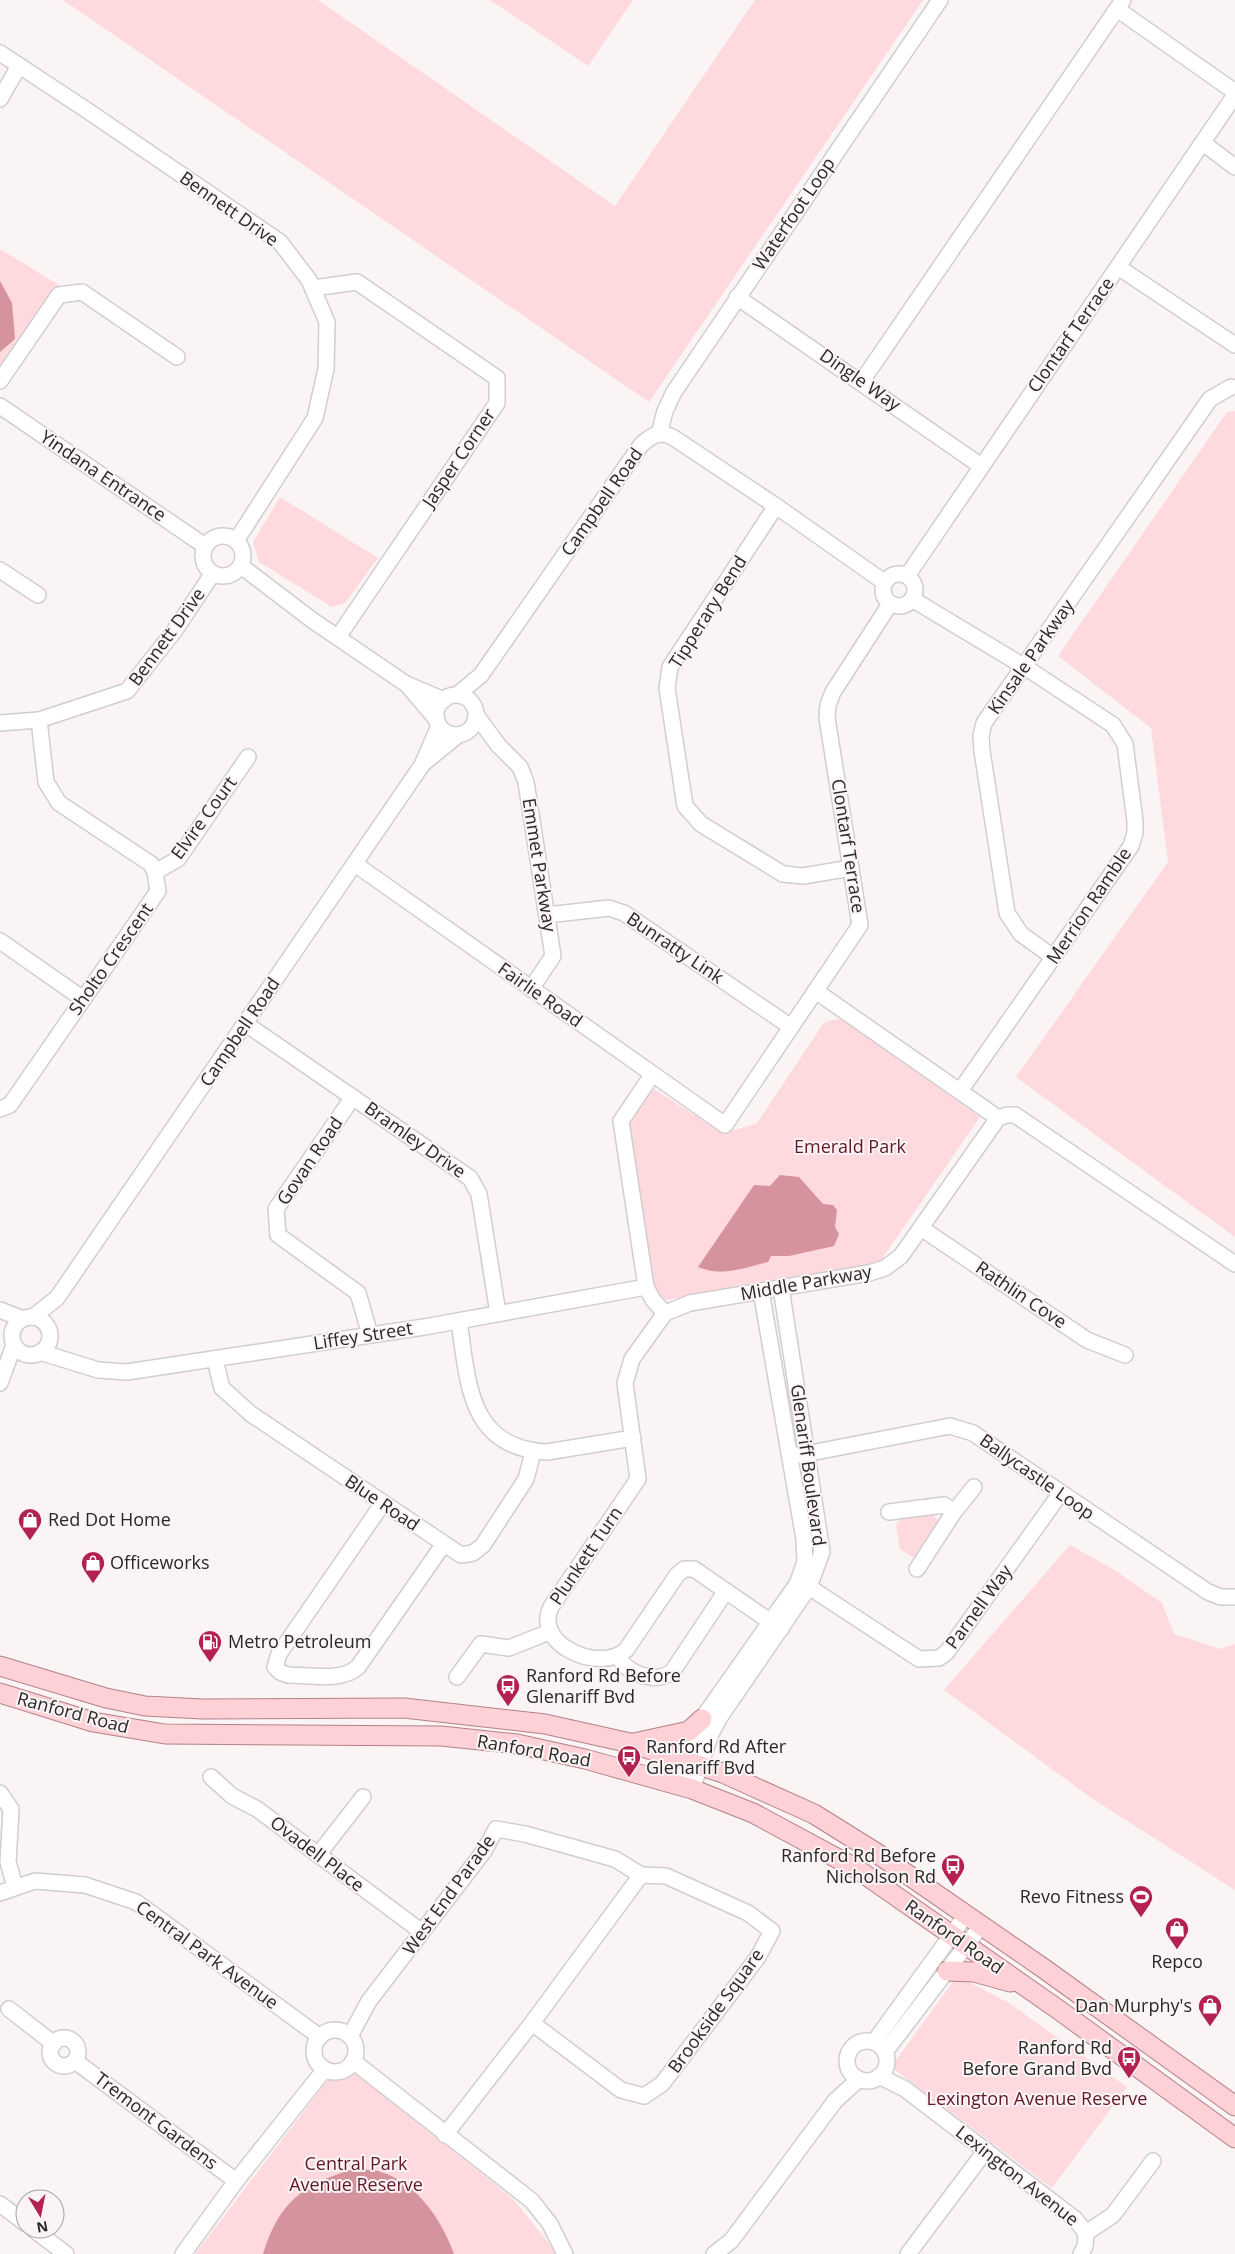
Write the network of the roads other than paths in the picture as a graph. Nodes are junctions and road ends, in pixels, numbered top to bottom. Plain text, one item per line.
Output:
1 (940, 0) edge
2 (1120, 5) edge
3 (0, 53) edge
4 (19, 66) junction
5 (1235, 93) edge
6 (0, 99) edge
7 (1203, 143) junction
8 (1235, 167) edge
9 (1118, 267) junction
10 (313, 288) junction
11 (737, 297) junction
12 (1235, 345) edge
13 (178, 357) dead end
14 (0, 381) edge
15 (862, 382) junction
16 (1231, 386) dead end
17 (0, 406) edge
18 (659, 434) junction
19 (981, 466) junction
20 (776, 506) junction
21 (236, 541) junction
22 (206, 546) junction
23 (241, 566) junction
24 (0, 570) edge
25 (213, 573) junction
26 (907, 576) junction
27 (884, 582) junction
28 (38, 595) dead end
29 (912, 599) junction
30 (890, 604) junction
31 (338, 637) junction
32 (1025, 667) junction
33 (481, 675) junction
34 (406, 684) junction
35 (450, 697) junction
36 (476, 711) junction
37 (39, 720) junction
38 (438, 722) junction
39 (0, 723) edge
40 (460, 735) junction
41 (498, 745) junction
42 (248, 757) dead end
43 (422, 765) junction
44 (355, 864) junction
45 (851, 868) junction
46 (155, 872) junction
47 (547, 915) junction
48 (0, 941) edge
49 (1053, 957) junction
50 (531, 989) junction
51 (817, 992) junction
52 (83, 999) junction
53 (246, 1024) junction
54 (791, 1027) junction
55 (652, 1075) junction
56 (960, 1091) junction
57 (353, 1097) junction
58 (0, 1109) edge
59 (998, 1118) junction
60 (725, 1125) joint
61 (921, 1228) junction
62 (1235, 1264) edge
63 (646, 1287) junction
64 (780, 1288) junction
65 (761, 1291) junction
66 (57, 1298) junction
67 (0, 1310) edge
68 (664, 1312) junction
69 (498, 1313) junction
70 (28, 1318) junction
71 (0, 1320) edge
72 (459, 1321) junction
73 (49, 1334) junction
74 (370, 1335) junction
75 (13, 1340) junction
76 (37, 1353) junction
77 (1125, 1355) dead end
78 (215, 1360) junction
79 (80, 1365) junction
80 (1, 1381) edge
81 (633, 1438) junction
82 (533, 1452) junction
83 (808, 1453) junction
84 (790, 1456) junction
85 (974, 1487) dead end
86 (1060, 1494) junction
87 (383, 1503) junction
88 (888, 1512) dead end
89 (954, 1512) junction
90 (443, 1545) junction
91 (917, 1569) dead end
92 (803, 1586) junction
93 (726, 1591) junction
94 (1235, 1597) edge
95 (776, 1625) junction
96 (549, 1632) junction
97 (619, 1656) junction
98 (0, 1666) edge
99 (457, 1677) dead end
100 (0, 1693) edge
101 (702, 1719) junction
102 (630, 1743) junction
103 (693, 1763) junction
104 (211, 1777) dead end
105 (685, 1786) junction
106 (0, 1793) edge
107 (363, 1796) dead end
108 (318, 1855) junction
109 (640, 1875) junction
110 (15, 1887) junction
111 (0, 1892) edge
112 (973, 1920) junction
113 (422, 1932) junction
114 (959, 1939) junction
115 (947, 1971) junction
116 (1024, 1985) junction
117 (9, 2008) dead end
118 (532, 2023) junction
119 (350, 2036) junction
120 (320, 2037) junction
121 (1161, 2054) junction
122 (881, 2059) junction
123 (353, 2061) junction
124 (325, 2069) junction
125 (854, 2074) junction
126 (1235, 2093) edge
127 (1235, 2106) edge
128 (445, 2135) junction
129 (1235, 2138) edge
130 (986, 2150) junction
131 (1153, 2161) dead end
132 (236, 2181) junction
133 (0, 2204) edge
134 (15, 2215) edge
135 (1086, 2233) junction
136 (46, 2239) edge
137 (66, 2254) edge
138 (182, 2254) edge
139 (565, 2254) edge
140 (714, 2254) edge
141 (908, 2254) edge
142 (1081, 2254) edge

1 - 11 street, Waterfoot Loop
2 - 5 street
2 - 15 street
3 - 4 street, Bennett Drive
4 - 6 street
4 - 10 street, Bennett Drive
5 - 7 street, Clontarf Terrace
7 - 8 street
7 - 9 street, Clontarf Terrace
9 - 12 street
9 - 19 street, Clontarf Terrace
10 - 21 street, Bennett Drive
10 - 31 street, Jasper Corner
11 - 15 street, Dingle Way
11 - 18 street, Waterfoot Loop
13 - 14 street
15 - 19 street, Dingle Way
16 - 32 street, Kinsale Parkway
17 - 22 street, Yindana Entrance
18 - 20 street, Campbell Road
18 - 33 street, Campbell Road
19 - 26 street, Clontarf Terrace
20 - 27 street, Campbell Road
20 - 45 street, Tipperary Bend
21 - 22 street
21 - 23 street
22 - 25 street, Bennett Drive
23 - 25 street, Bennett Drive
23 - 31 street
24 - 28 street
25 - 37 street, Bennett Drive
26 - 27 street
26 - 29 street
27 - 30 street
29 - 30 street
29 - 32 street, Merrion Ramble
30 - 45 street, Clontarf Terrace
31 - 34 street
32 - 49 street, Kinsale Parkway
32 - 49 street, Merrion Ramble
33 - 35 street, Campbell Road
33 - 36 street, Campbell Road
34 - 35 street
34 - 38 street
35 - 36 street
35 - 38 street, Campbell Road
36 - 40 street, Campbell Road
36 - 41 street, Emmet Parkway
37 - 39 street, Bennett Drive
37 - 46 street
38 - 40 street
38 - 43 street, Campbell Road
40 - 41 street, Emmet Parkway
40 - 43 street, Campbell Road
41 - 47 street, Emmet Parkway
42 - 46 street, Elvire Court
43 - 44 street, Campbell Road
44 - 50 street, Fairlie Road
44 - 53 street, Campbell Road
45 - 51 street, Clontarf Terrace
46 - 52 street, Sholto Crescent
47 - 50 street, Emmet Parkway
47 - 54 street, Bunratty Link
48 - 52 street
49 - 56 street, Merrion Ramble
50 - 55 street, Fairlie Road
51 - 54 street, Clontarf Terrace
51 - 56 street
52 - 58 street, Sholto Crescent
53 - 57 street, Bramley Drive
53 - 66 street, Campbell Road
54 - 60 street, Clontarf Terrace
55 - 60 street, Fairlie Road
55 - 63 street
56 - 59 street
57 - 69 street, Bramley Drive
57 - 74 street, Govan Road
59 - 61 street, Middle Parkway
59 - 62 street
61 - 64 street, Middle Parkway
61 - 77 street, Rathlin Cove
63 - 68 street
63 - 69 street, Liffey Street
64 - 65 street, Middle Parkway
64 - 83 street, Glenariff Boulevard
65 - 68 street, Middle Parkway
65 - 84 street, Glenariff Boulevard
66 - 70 street, Campbell Road
66 - 73 street, Campbell Road
67 - 70 street
68 - 81 street, Plunkett Turn
69 - 72 street, Liffey Street
70 - 73 street
70 - 75 street, Campbell Road
71 - 75 street
72 - 74 street, Liffey Street
72 - 82 street
73 - 76 street, Campbell Road
73 - 79 street
74 - 78 street, Liffey Street
75 - 76 street
75 - 80 street, Campbell Road
76 - 79 street, Liffey Street
76 - 80 street, Campbell Road
78 - 79 street, Liffey Street
78 - 87 street, Blue Road
81 - 82 street
81 - 96 street, Plunkett Turn
82 - 90 street, Blue Road
83 - 84 street, Ballycastle Loop
83 - 86 street, Ballycastle Loop
83 - 92 street, Glenariff Boulevard
84 - 92 street, Glenariff Boulevard
85 - 89 street
86 - 92 street, Parnell Way
86 - 94 street, Ballycastle Loop
87 - 90 street, Blue Road
87 - 90 street
88 - 89 street
89 - 91 street
92 - 95 street, Glenariff Boulevard
93 - 95 street
93 - 97 street
93 - 97 street
95 - 101 street, Glenariff Boulevard
95 - 103 street, Glenariff Boulevard
96 - 97 street
96 - 99 street
98 - 102 main road, Ranford Road
100 - 105 main road, Ranford Road
101 - 102 main road
101 - 103 street, Glenariff Boulevard
102 - 103 main road, Ranford Road
103 - 105 street, Glenariff Boulevard
103 - 112 main road, Ranford Road
104 - 108 street, Ovadell Place
105 - 114 main road, Ranford Road
106 - 110 street
107 - 108 street
108 - 113 street, Ovadell Place
109 - 113 street, West End Parade
109 - 118 street
109 - 118 street, Brookside Square
110 - 111 street, Central Park Avenue
110 - 120 street, Central Park Avenue
112 - 114 street
112 - 121 main road, Ranford Road
113 - 119 street, West End Parade
114 - 115 street
114 - 116 main road, Ranford Road
114 - 122 street
115 - 116 main road
115 - 122 street
116 - 129 main road, Ranford Road
117 - 132 street, Tremont Gardens
118 - 128 street
119 - 120 street
119 - 123 street
120 - 124 street
121 - 126 main road
121 - 127 main road, Ranford Road
122 - 125 street
122 - 125 street
122 - 130 street, Lexington Avenue
123 - 124 street
123 - 128 street
124 - 132 street
125 - 140 street
128 - 139 street
130 - 135 street, Lexington Avenue
130 - 141 street
131 - 135 street
132 - 138 street
133 - 134 street
135 - 142 street, Lexington Avenue
136 - 137 street

